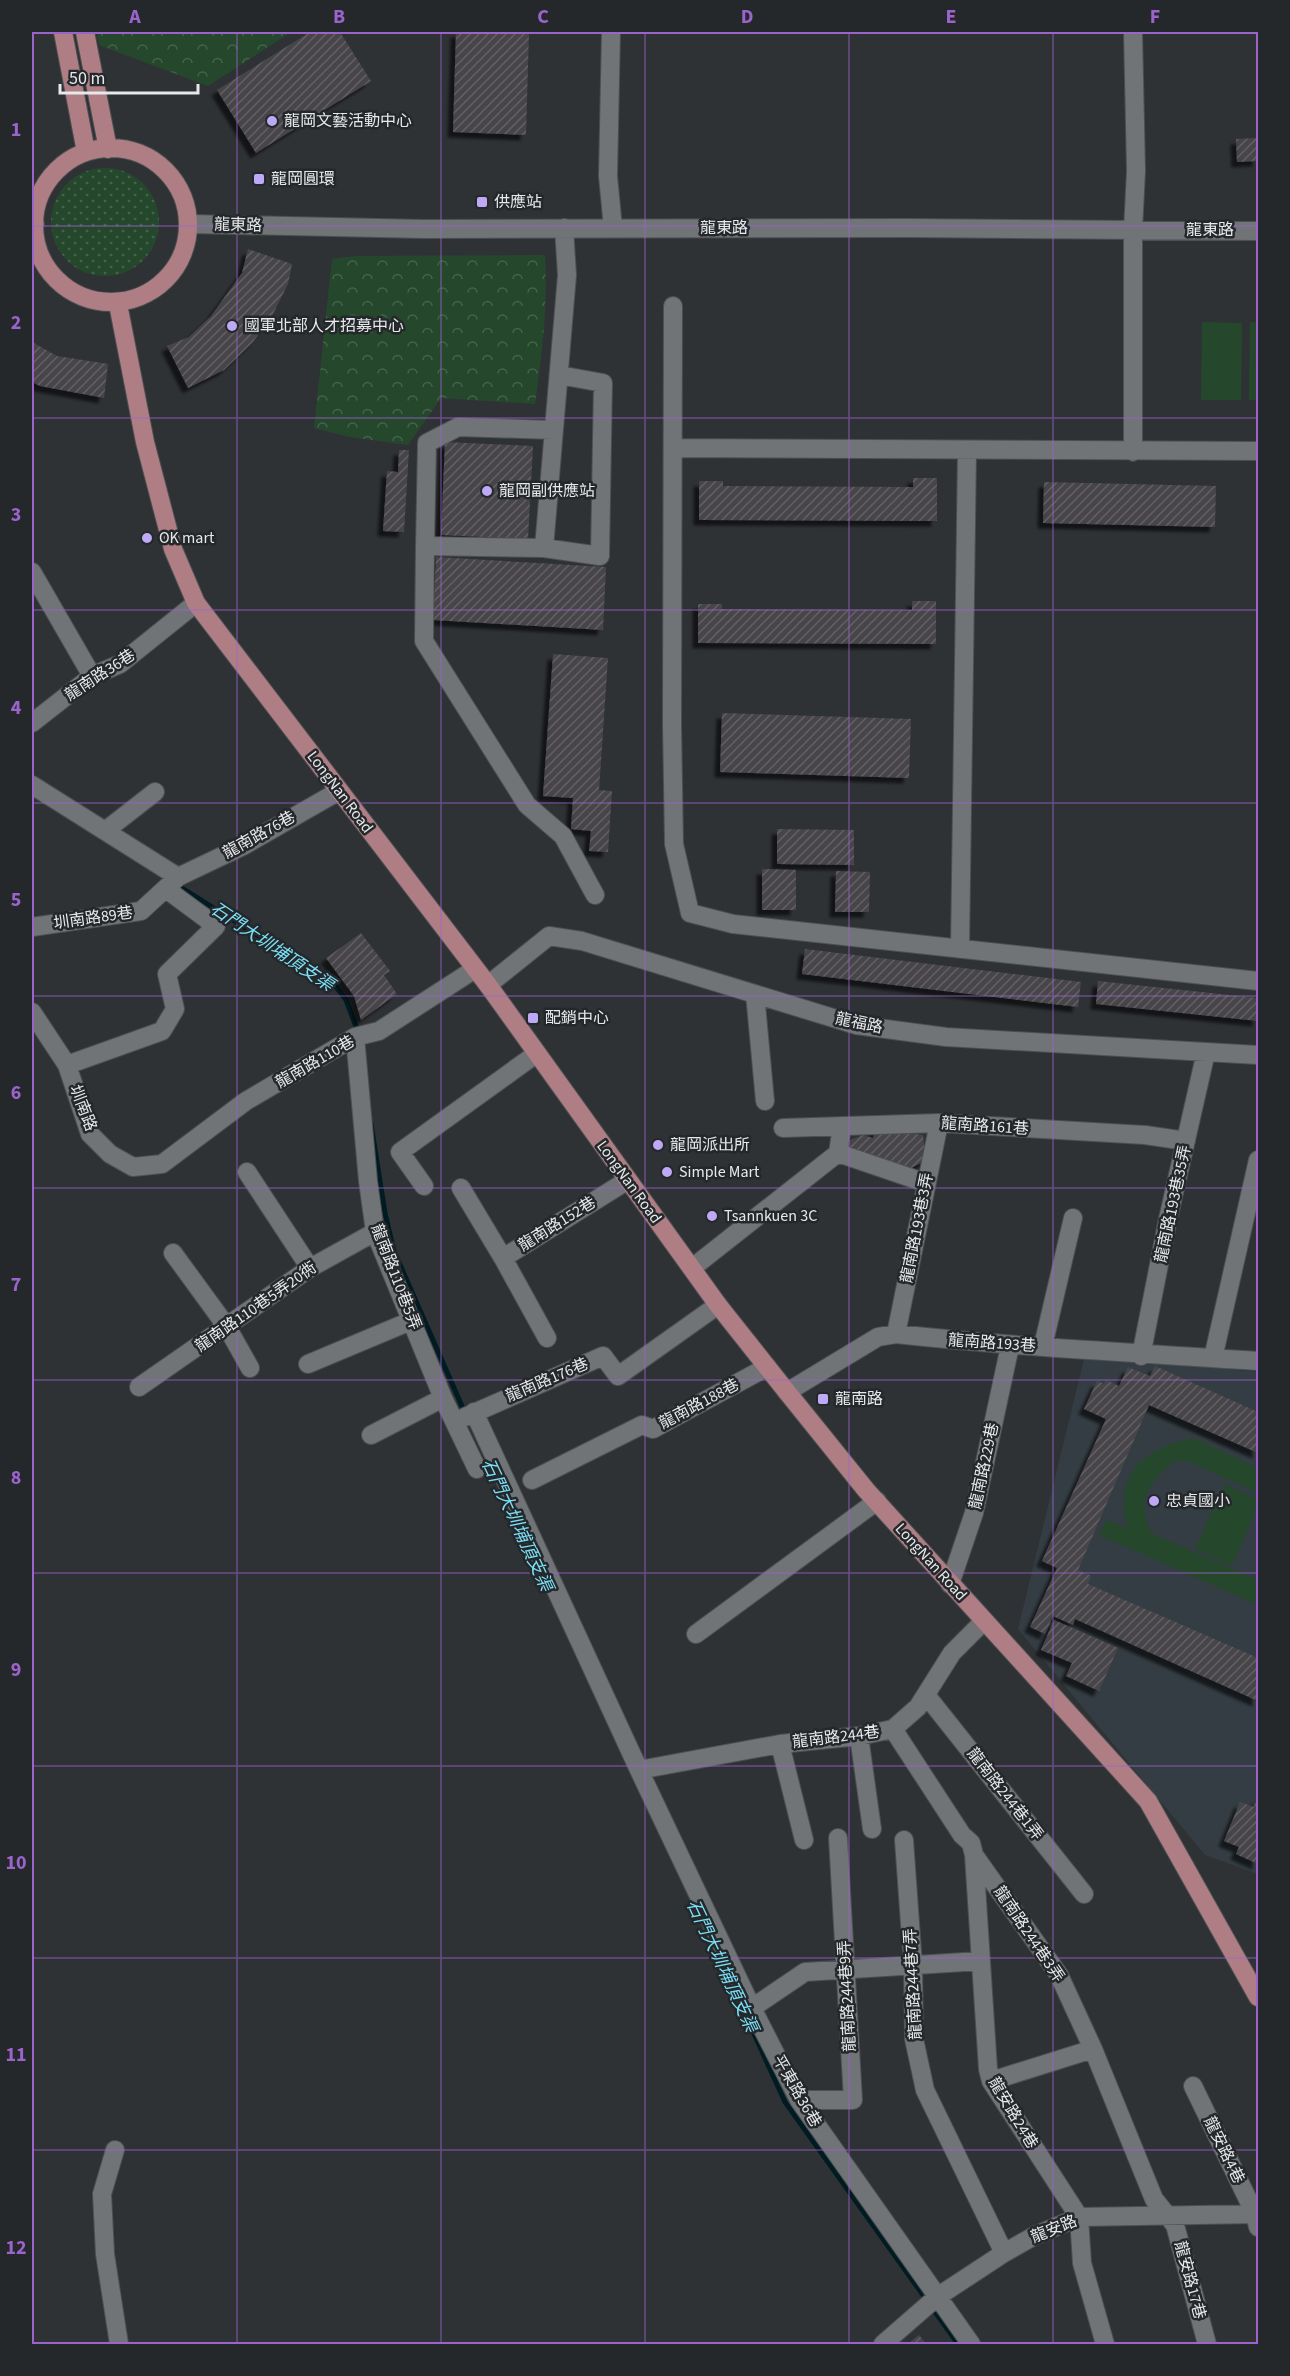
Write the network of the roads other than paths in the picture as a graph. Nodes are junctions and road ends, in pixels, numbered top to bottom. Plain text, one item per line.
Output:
1 (63, 32) edge
2 (85, 32) edge
3 (611, 32) edge
4 (1133, 32) edge
5 (108, 149) junction
6 (86, 152) junction
7 (190, 224) junction
8 (564, 228) junction
9 (613, 228) junction
10 (33, 230) edge
11 (1133, 230) junction
12 (1258, 231) edge
13 (118, 304) junction
14 (673, 306) dead end
15 (559, 375) junction
16 (554, 430) junction
17 (674, 448) junction
18 (967, 451) junction
19 (1258, 451) edge
20 (1133, 452) junction
21 (425, 546) junction
22 (544, 548) junction
23 (32, 572) edge
24 (196, 603) junction
25 (92, 676) junction
26 (32, 723) edge
27 (32, 785) edge
28 (339, 791) junction
29 (156, 792) dead end
30 (105, 831) junction
31 (172, 883) junction
32 (594, 895) dead end
33 (32, 927) edge
34 (960, 949) junction
35 (475, 969) junction
36 (1258, 981) edge
37 (488, 985) junction
38 (755, 994) junction
39 (32, 1012) edge
40 (355, 1037) junction
41 (1206, 1052) junction
42 (536, 1054) junction
43 (1258, 1055) edge
44 (67, 1065) junction
45 (765, 1101) dead end
46 (939, 1123) junction
47 (842, 1126) junction
48 (783, 1128) dead end
49 (1186, 1141) junction
50 (838, 1153) junction
51 (1258, 1160) edge
52 (162, 1164) joint
53 (247, 1172) dead end
54 (628, 1180) junction
55 (927, 1183) junction
56 (424, 1186) dead end
57 (461, 1188) dead end
58 (1073, 1218) dead end
59 (375, 1232) junction
60 (173, 1253) dead end
61 (503, 1258) junction
62 (310, 1268) junction
63 (692, 1268) junction
64 (718, 1305) junction
65 (413, 1320) junction
66 (227, 1327) junction
67 (896, 1334) junction
68 (547, 1338) dead end
69 (1010, 1346) junction
70 (1043, 1346) junction
71 (1141, 1356) junction
72 (1213, 1359) junction
73 (1258, 1361) edge
74 (308, 1364) dead end
75 (767, 1367) junction
76 (250, 1368) dead end
77 (139, 1387) dead end
78 (787, 1392) junction
79 (443, 1398) junction
80 (474, 1412) junction
81 (455, 1421) junction
82 (371, 1435) dead end
83 (477, 1469) dead end
84 (532, 1479) dead end
85 (877, 1501) junction
86 (950, 1584) junction
87 (984, 1621) junction
88 (696, 1634) dead end
89 (926, 1695) junction
90 (893, 1730) junction
91 (859, 1736) junction
92 (780, 1744) junction
93 (639, 1770) junction
94 (872, 1829) dead end
95 (838, 1838) dead end
96 (804, 1840) dead end
97 (904, 1840) dead end
98 (974, 1855) junction
99 (1084, 1894) dead end
100 (980, 1961) junction
101 (913, 1965) junction
102 (846, 1971) junction
103 (1258, 1997) edge
104 (752, 2008) junction
105 (1093, 2049) junction
106 (991, 2081) junction
107 (1193, 2086) dead end
108 (799, 2100) junction
109 (115, 2150) dead end
110 (1079, 2217) junction
111 (1170, 2217) junction
112 (1257, 2218) edge
113 (1004, 2253) junction
114 (934, 2300) junction
115 (118, 2344) edge
116 (883, 2344) edge
117 (971, 2344) edge
118 (1105, 2344) edge
119 (1207, 2344) edge

1 - 6 main road
2 - 5 main road
3 - 9 street
4 - 11 street
5 - 6 main road
5 - 7 main road
6 - 10 main road
7 - 8 street, 龍東路
7 - 13 main road
8 - 9 street, 龍東路
8 - 15 street
9 - 11 street, 龍東路
10 - 13 main road
11 - 12 street, 龍東路
11 - 20 street
13 - 24 main road, LongNan Road
14 - 17 street
15 - 16 street
15 - 22 street
16 - 21 street
16 - 22 street
17 - 18 street
17 - 34 street
18 - 20 street
18 - 34 street
19 - 20 street
21 - 22 street
21 - 32 street
23 - 25 street
24 - 25 street, 龍南路36巷
24 - 28 main road, LongNan Road
25 - 26 street, 龍南路36巷
27 - 30 street
28 - 31 street, 龍南路76巷
28 - 35 main road, LongNan Road
29 - 30 street
30 - 31 street
31 - 33 street, 圳南路89巷
31 - 44 street
34 - 36 street
35 - 37 main road, LongNan Road
35 - 40 street, 龍南路110巷
37 - 38 street, 龍福路
37 - 42 main road, LongNan Road
38 - 41 street, 龍福路
38 - 45 street
39 - 44 street, 圳南路
40 - 52 street, 龍南路110巷
40 - 59 street, 龍南路110巷5弄
41 - 43 street, 龍福路
41 - 49 street, 龍南路193巷35弄
42 - 54 main road, LongNan Road
42 - 56 street
44 - 52 street, 圳南路
46 - 47 street, 龍南路161巷
46 - 49 street, 龍南路161巷
46 - 55 street, 龍南路193巷3弄
47 - 48 street, 龍南路161巷
47 - 50 street
49 - 71 street, 龍南路193巷35弄
50 - 55 street
50 - 63 street
51 - 72 street
53 - 62 street
54 - 61 street, 龍南路152巷
54 - 63 main road, LongNan Road
55 - 67 street, 龍南路193巷3弄
57 - 61 street
58 - 70 street
59 - 62 street, 龍南路110巷5弄20衖
59 - 65 street, 龍南路110巷5弄
60 - 66 street
61 - 68 street, 龍南路152巷
62 - 66 street, 龍南路110巷5弄20衖
63 - 64 main road, LongNan Road
64 - 75 main road, LongNan Road
64 - 80 street, 龍南路176巷
65 - 74 street
65 - 79 street, 龍南路110巷5弄
66 - 76 street
66 - 77 street, 龍南路110巷5弄20衖
67 - 69 street, 龍南路193巷
67 - 78 street, 龍南路193巷
69 - 70 street, 龍南路193巷
69 - 86 street, 龍南路229巷
70 - 71 street, 龍南路193巷
71 - 72 street, 龍南路193巷
72 - 73 street, 龍南路193巷
75 - 78 main road, LongNan Road
75 - 84 street, 龍南路188巷
78 - 85 main road, LongNan Road
79 - 81 street, 龍南路110巷5弄
79 - 82 street
80 - 81 street, 龍南路176巷
80 - 93 street, 平東路36巷
81 - 83 street, 龍南路110巷5弄
85 - 86 main road, LongNan Road
85 - 88 street
86 - 87 main road, LongNan Road
87 - 89 street, 龍南路244巷
87 - 103 main road, LongNan Road
89 - 90 street, 龍南路244巷
89 - 99 street, 龍南路244巷1弄
90 - 91 street, 龍南路244巷
90 - 98 street, 龍南路244巷3弄
91 - 92 street, 龍南路244巷
91 - 94 street
92 - 93 street, 龍南路244巷
92 - 96 street
93 - 104 street, 平東路36巷
95 - 102 street, 龍南路244巷9弄
97 - 101 street, 龍南路244巷7弄
98 - 100 street, 龍安路24巷
98 - 105 street, 龍南路244巷3弄
100 - 101 street
100 - 106 street, 龍安路24巷
101 - 102 street
101 - 113 street, 龍南路244巷7弄
102 - 104 street
102 - 108 street, 龍南路244巷9弄
104 - 108 street, 平東路36巷
105 - 106 street
105 - 111 street, 龍南路244巷3弄
106 - 110 street, 龍安路24巷
107 - 112 street, 龍安路4巷
108 - 114 street, 平東路36巷
109 - 115 street
110 - 111 street, 龍安路
110 - 113 street, 龍安路
110 - 118 street
111 - 112 street, 龍安路
111 - 119 street, 龍安路17巷
113 - 114 street, 龍安路
114 - 116 street, 龍安路
114 - 117 street, 平東路36巷

